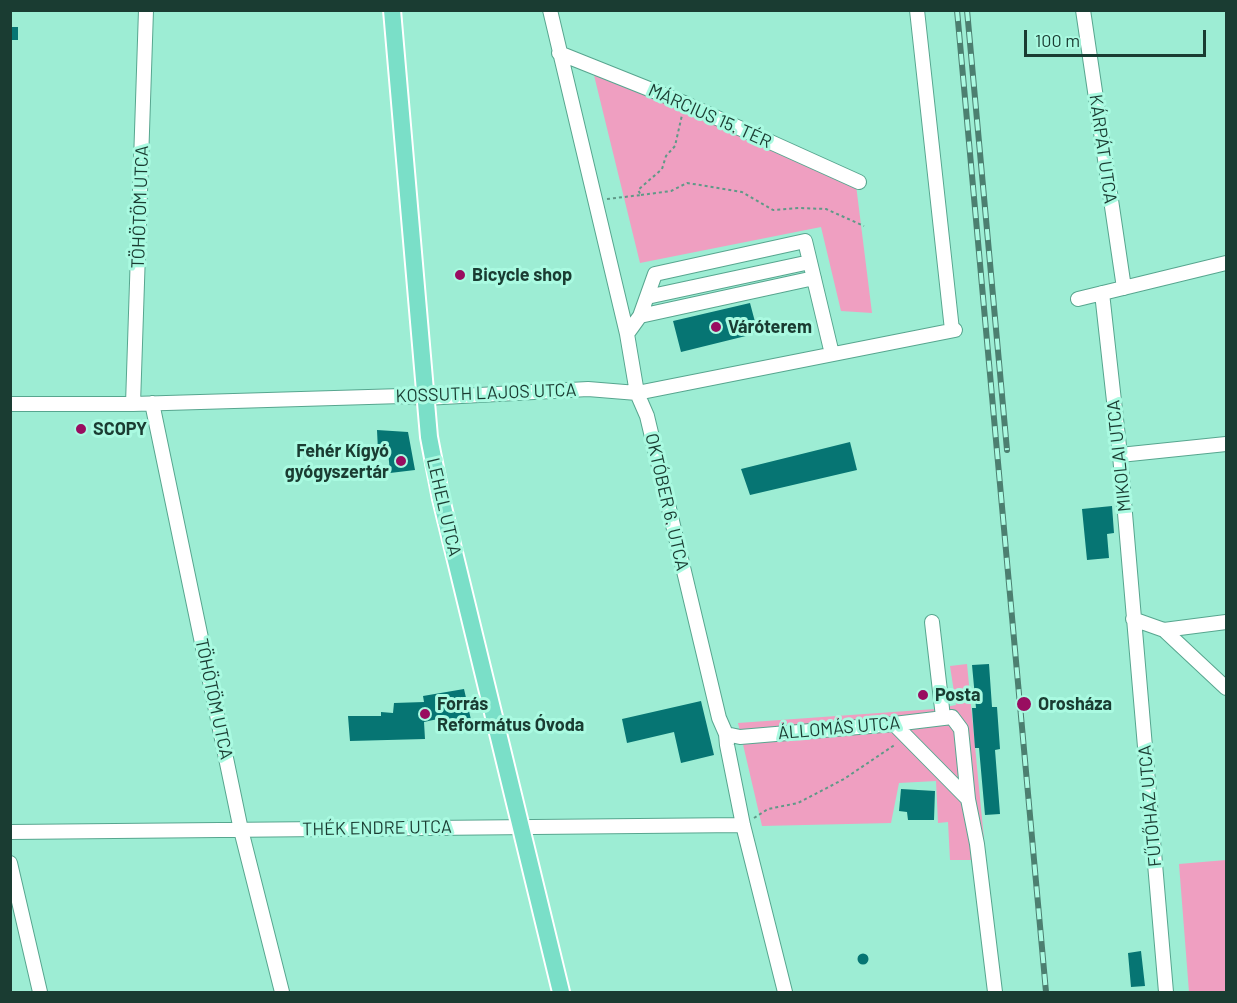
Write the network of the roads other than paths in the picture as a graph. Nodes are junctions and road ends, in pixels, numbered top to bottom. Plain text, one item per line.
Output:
1 (146, 10) edge
2 (392, 10) edge
3 (550, 10) edge
4 (917, 10) edge
5 (1083, 10) edge
6 (559, 53) junction
7 (859, 182) dead end
8 (810, 262) junction
9 (1227, 262) edge
10 (814, 278) junction
11 (1124, 288) junction
12 (1101, 293) junction
13 (646, 297) junction
14 (1078, 299) dead end
15 (640, 316) junction
16 (627, 334) junction
17 (832, 354) junction
18 (637, 393) junction
19 (425, 398) junction
20 (152, 403) junction
21 (10, 404) edge
22 (134, 404) junction
23 (1227, 444) edge
24 (1120, 455) junction
25 (1133, 619) junction
26 (932, 622) dead end
27 (1227, 622) edge
28 (1164, 630) junction
29 (1227, 688) edge
30 (947, 717) junction
31 (894, 724) junction
32 (726, 734) junction
33 (968, 799) junction
34 (744, 825) junction
35 (522, 826) junction
36 (241, 830) junction
37 (10, 832) edge
38 (10, 863) edge
39 (40, 993) edge
40 (282, 993) edge
41 (561, 993) edge
42 (785, 993) edge
43 (995, 993) edge
44 (1166, 993) edge

1 - 22 street, TÖHÖTÖM UTCA
2 - 19 main road, LEHEL UTCA
3 - 6 street, OKTÓBER 6. UTCA
4 - 17 street, KOSSUTH LAJOS UTCA
5 - 11 street, KÁRPÁT UTCA
6 - 7 street, MÁRCIUS 15. TÉR
6 - 16 street, OKTÓBER 6. UTCA
8 - 10 street
8 - 13 street
8 - 13 street
9 - 11 street
10 - 15 street
10 - 17 street
11 - 12 street
12 - 14 street
12 - 24 street, MIKOLAI UTCA
13 - 15 street
15 - 16 street
16 - 18 street, OKTÓBER 6. UTCA
17 - 18 street, KOSSUTH LAJOS UTCA
18 - 19 street, KOSSUTH LAJOS UTCA
18 - 32 street, OKTÓBER 6. UTCA
19 - 20 street, KOSSUTH LAJOS UTCA
19 - 35 main road, LEHEL UTCA
20 - 22 street, KOSSUTH LAJOS UTCA
20 - 36 street, TÖHÖTÖM UTCA
21 - 22 street, KOSSUTH LAJOS UTCA
23 - 24 street
24 - 25 street, MIKOLAI UTCA
25 - 28 street
25 - 44 street, FŰTŐHÁZ UTCA
26 - 30 street
27 - 28 street
28 - 29 street
30 - 31 street, ÁLLOMÁS UTCA
30 - 33 street
31 - 32 street, ÁLLOMÁS UTCA
31 - 33 street
32 - 34 street, OKTÓBER 6. UTCA
33 - 43 street
34 - 35 street, THÉK ENDRE UTCA
34 - 42 street, OKTÓBER 6. UTCA
35 - 36 street, THÉK ENDRE UTCA
35 - 41 main road, LEHEL UTCA
36 - 37 street, THÉK ENDRE UTCA
36 - 40 street, TÖHÖTÖM UTCA
38 - 39 street

